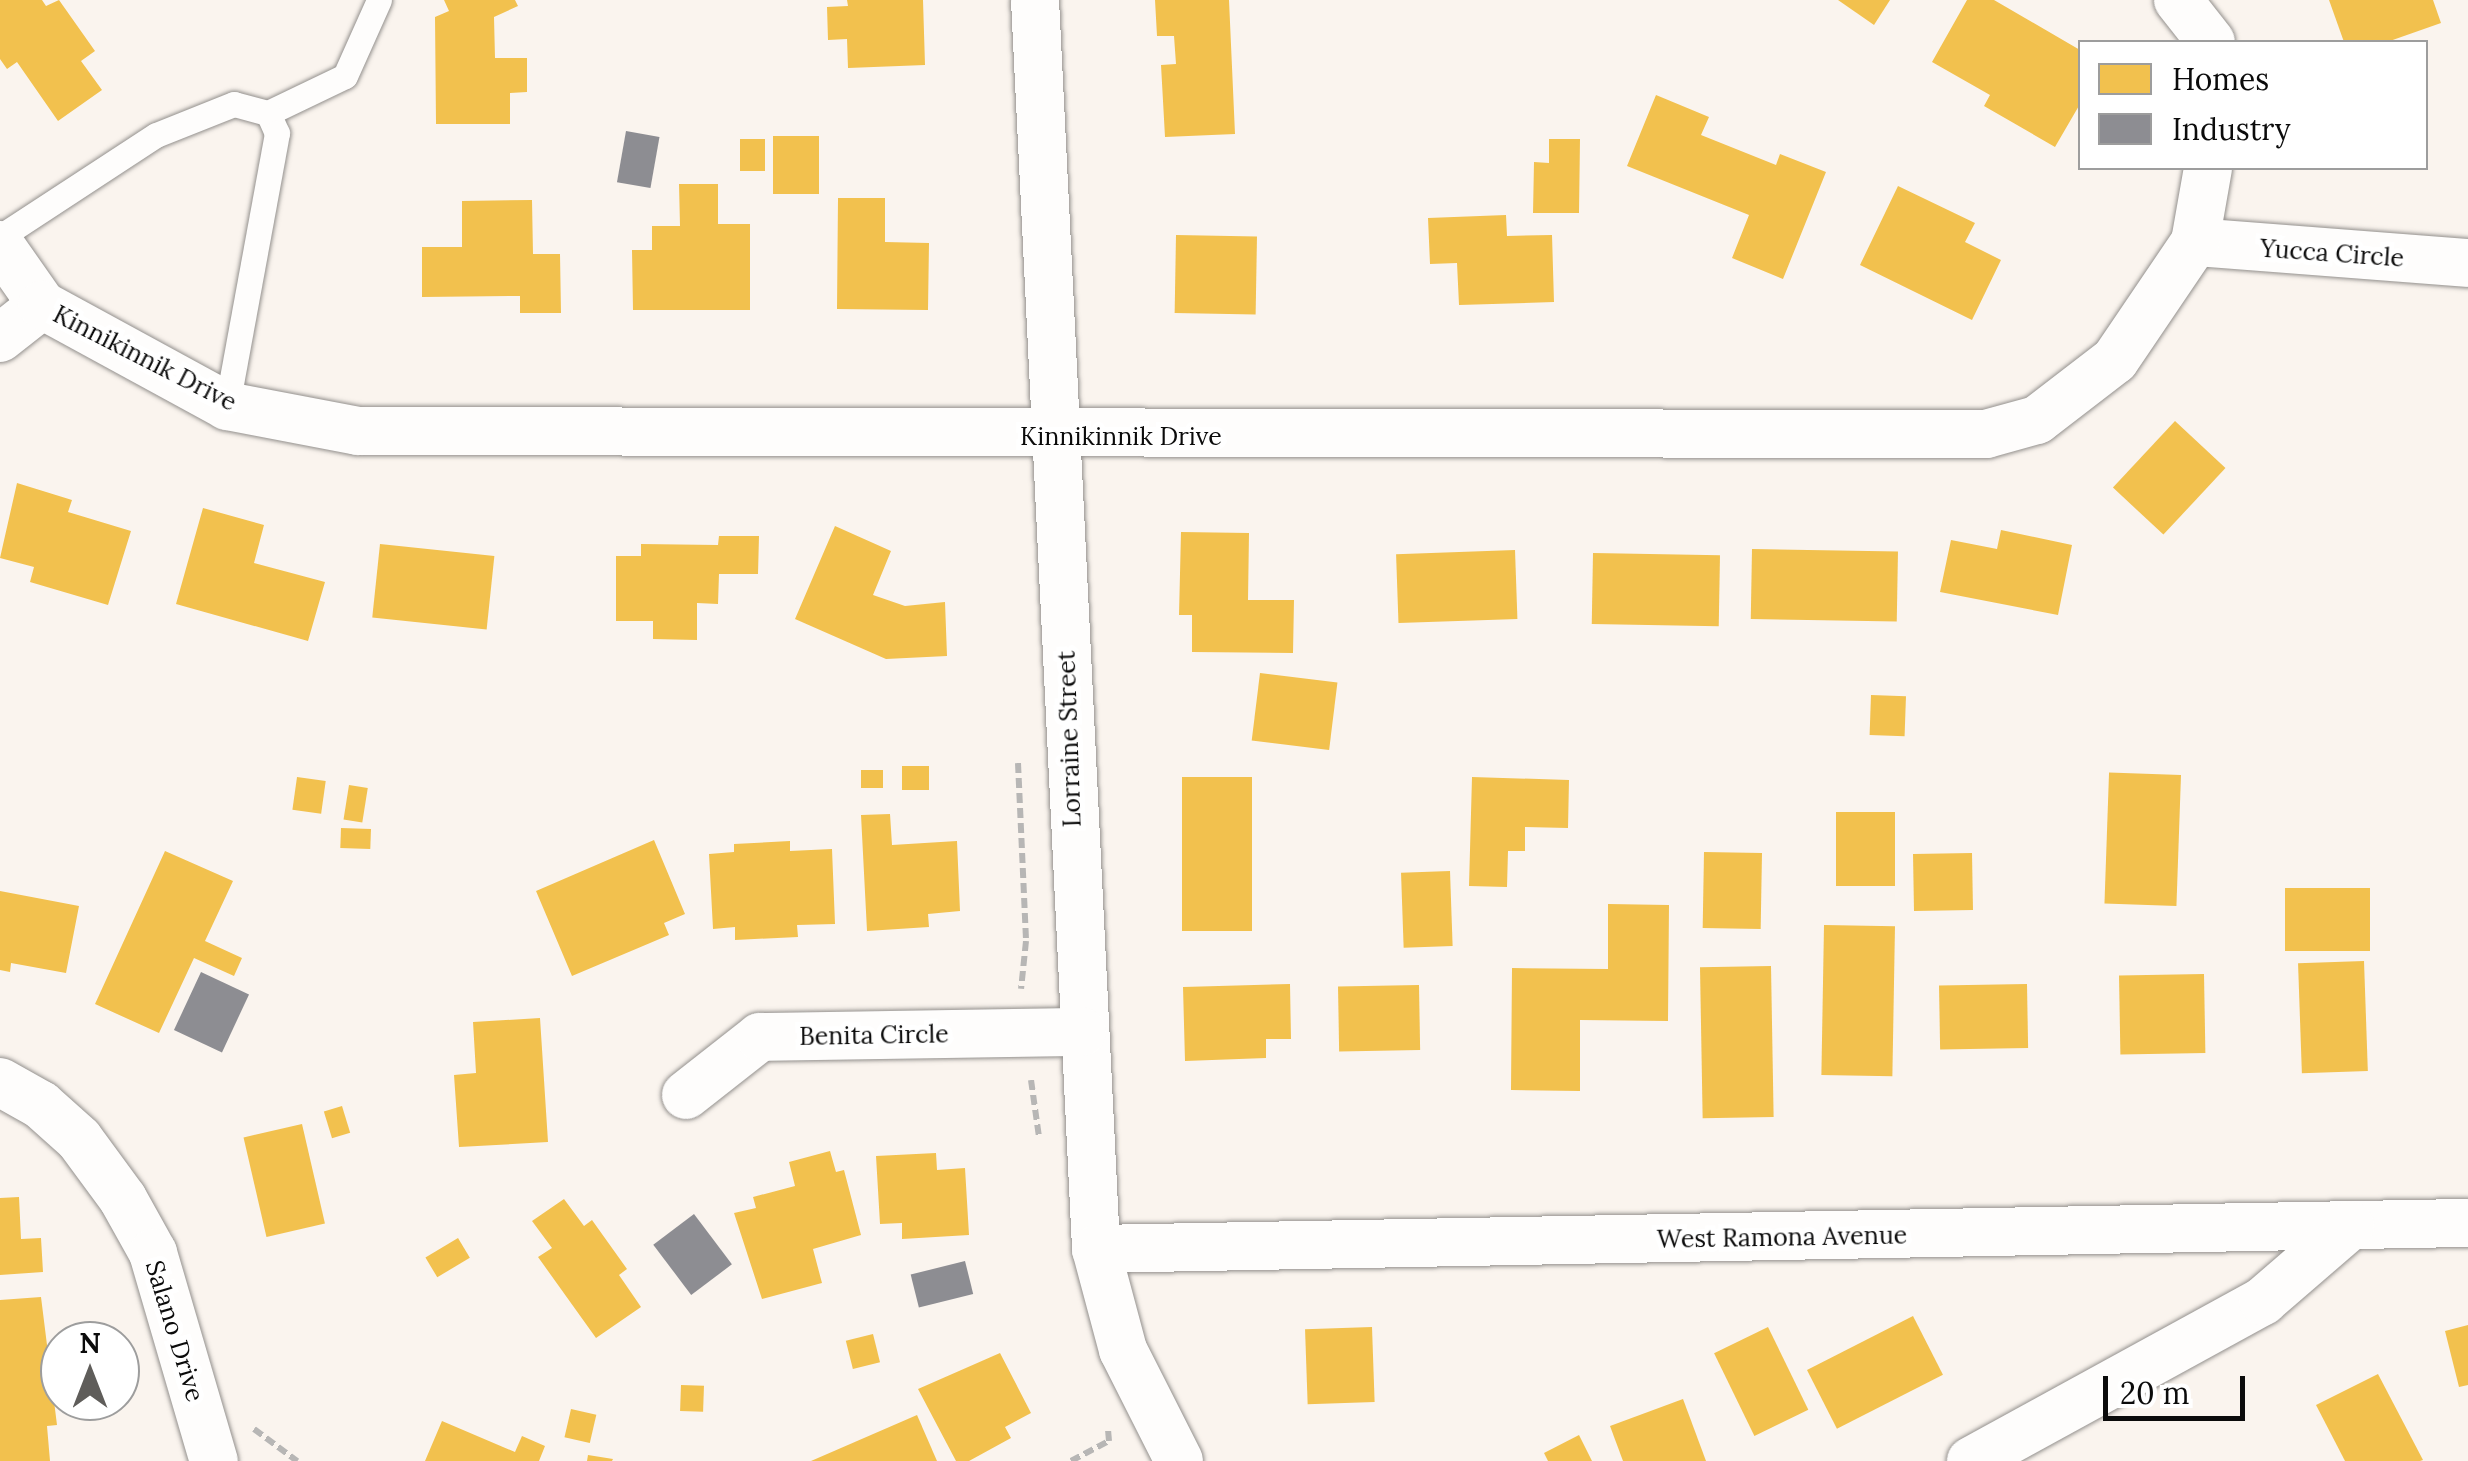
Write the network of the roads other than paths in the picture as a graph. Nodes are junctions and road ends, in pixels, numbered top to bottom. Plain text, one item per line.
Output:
1 (379, 0) edge
2 (1034, 0) edge
3 (2178, 0) edge
4 (2210, 40) edge
5 (268, 114) junction
6 (2208, 170) edge
7 (0, 236) edge
8 (2195, 242) junction
9 (0, 246) edge
10 (2468, 263) edge
11 (42, 306) junction
12 (0, 338) edge
13 (227, 406) junction
14 (1056, 437) junction
15 (1082, 1032) junction
16 (0, 1082) edge
17 (686, 1094) dead end
18 (2468, 1222) edge
19 (2350, 1226) junction
20 (1096, 1250) junction
21 (214, 1461) edge
22 (1180, 1461) edge
23 (1971, 1461) edge

1 - 5 lane
2 - 14 street, Lorraine Street
3 - 4 street
5 - 7 lane
5 - 13 lane
6 - 8 street
8 - 10 street, Yucca Circle
8 - 14 street, Kinnikinnik Drive
9 - 11 street
11 - 12 street, Kinnikinnik Drive
11 - 13 street, Kinnikinnik Drive
13 - 14 street, Kinnikinnik Drive
14 - 15 street, Lorraine Street
15 - 17 street, Benita Circle
15 - 20 street, Lorraine Street
16 - 21 street, Salano Drive
18 - 19 street, West Ramona Avenue
19 - 20 street, West Ramona Avenue
19 - 23 street
20 - 22 street, Lorraine Street

